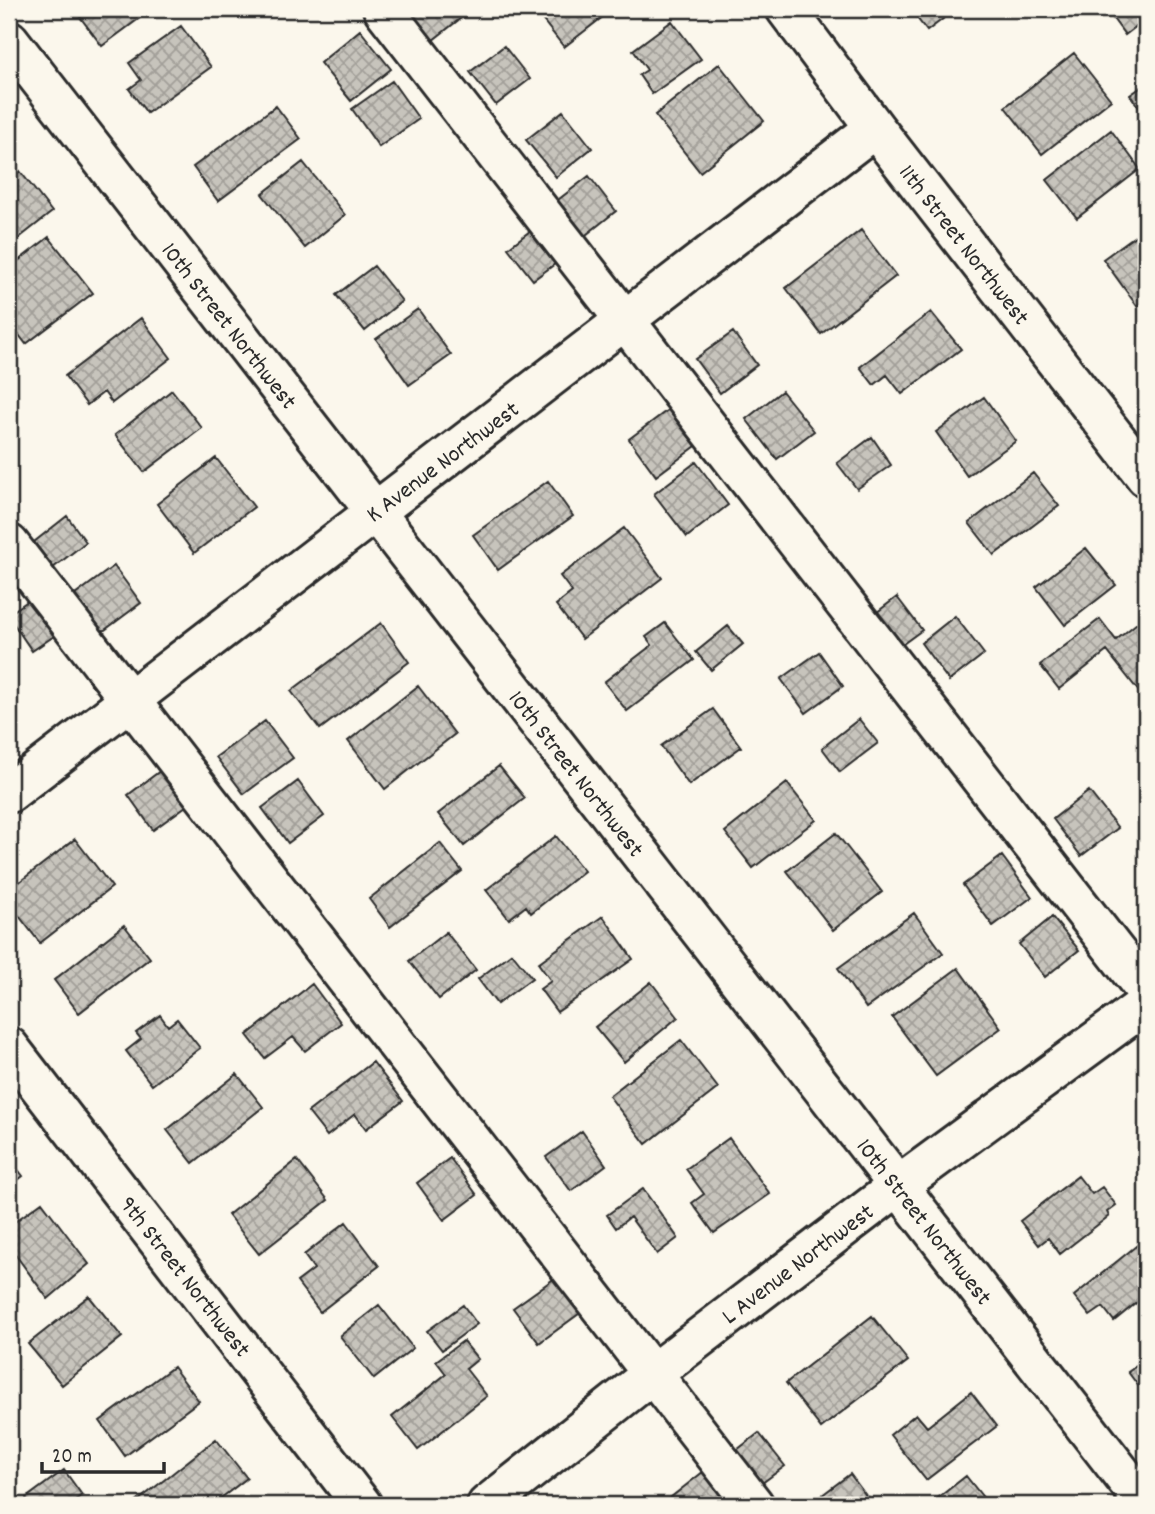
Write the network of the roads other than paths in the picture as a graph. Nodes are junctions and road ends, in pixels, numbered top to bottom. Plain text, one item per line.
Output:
1 (383, 9) edge
2 (786, 9) edge
3 (9, 40) edge
4 (875, 128) junction
5 (625, 320) junction
6 (1146, 477) edge
7 (375, 512) junction
8 (9, 544) edge
9 (130, 700) junction
10 (9, 793) edge
11 (1146, 991) edge
12 (1146, 1004) edge
13 (9, 1047) edge
14 (898, 1186) junction
15 (652, 1374) junction
16 (362, 1505) edge
17 (487, 1505) edge
18 (754, 1505) edge
19 (1146, 1505) edge

1 - 5 street
2 - 4 street, 11th Street Northwest
3 - 7 street, 10th Street Northwest
4 - 5 street, K Avenue Northwest
4 - 6 street, 11th Street Northwest
5 - 7 street, K Avenue Northwest
5 - 11 street
7 - 9 street, K Avenue Northwest
7 - 14 street, 10th Street Northwest
8 - 9 street
9 - 10 street, K Avenue Northwest
9 - 15 street
12 - 14 street, L Avenue Northwest
13 - 16 street, 9th Street Northwest
14 - 15 street, L Avenue Northwest
14 - 19 street, 10th Street Northwest
15 - 17 street, L Avenue Northwest
15 - 18 street

